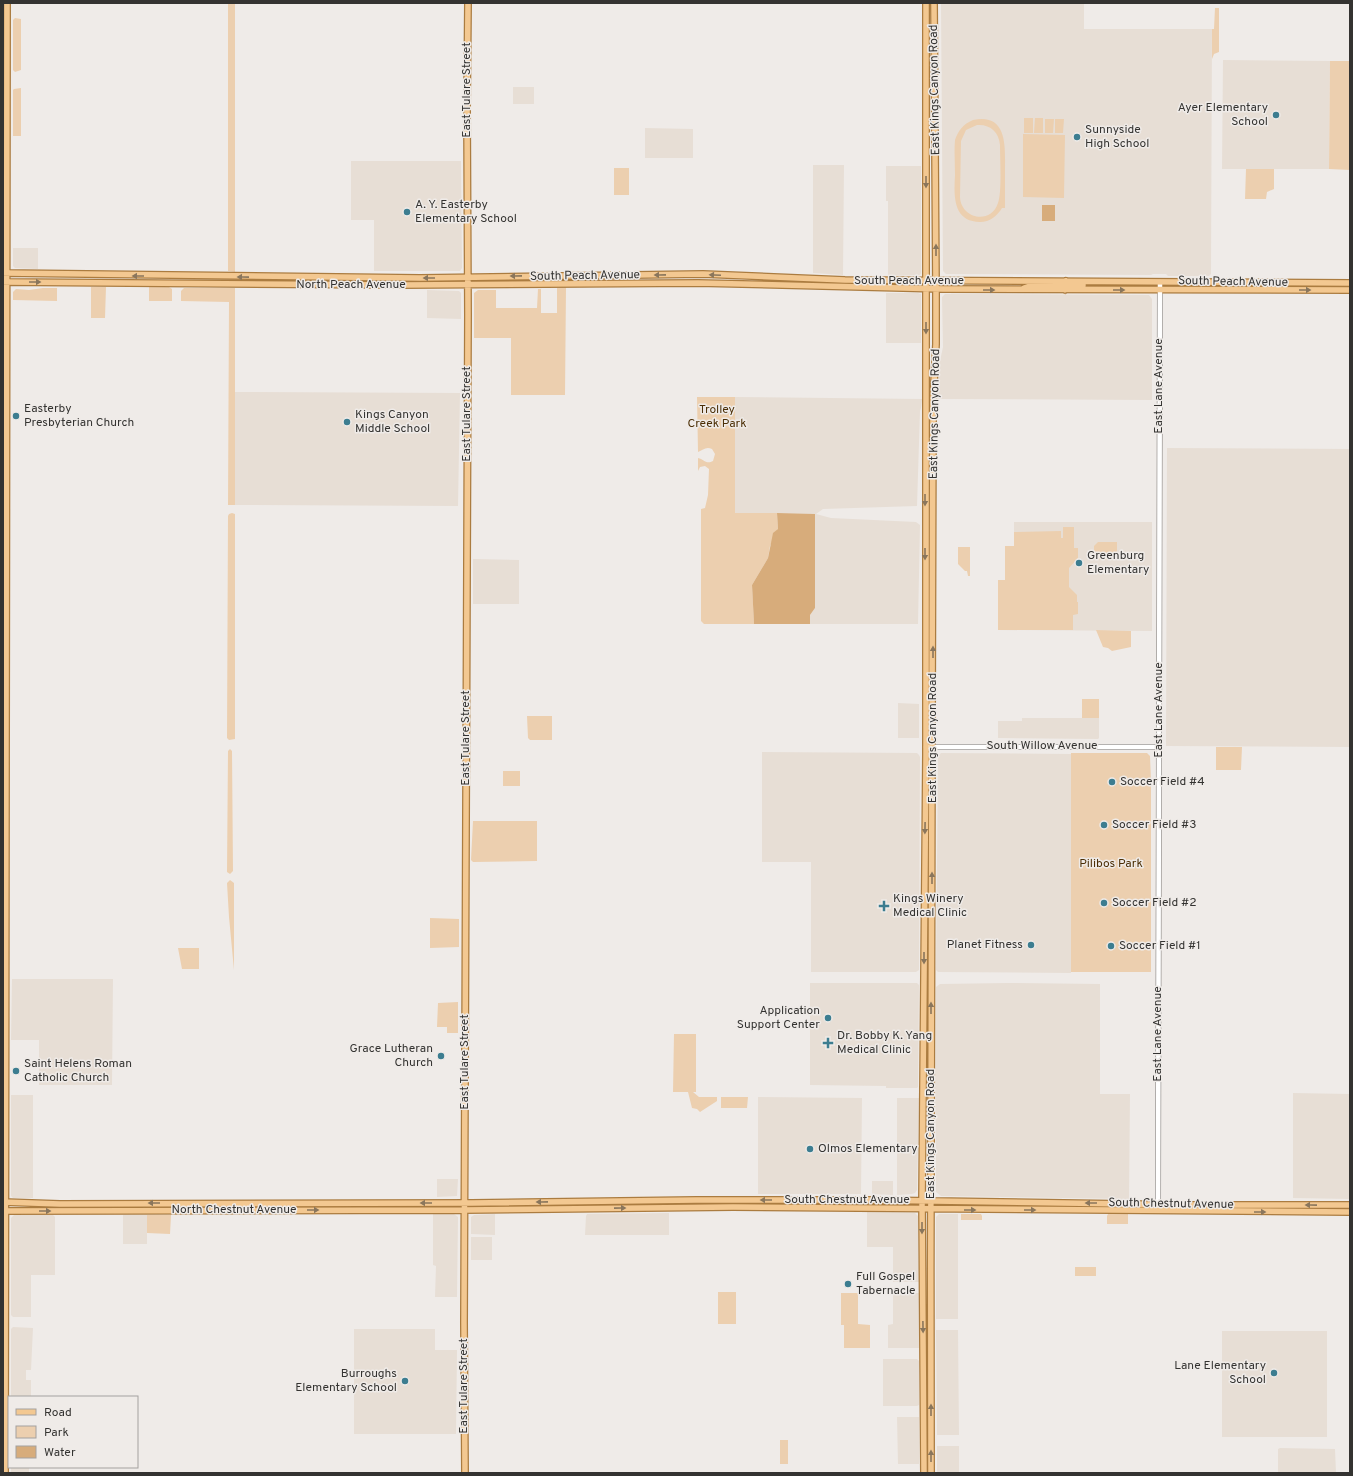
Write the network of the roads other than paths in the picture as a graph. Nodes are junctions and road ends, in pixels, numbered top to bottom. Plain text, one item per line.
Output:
1 (7, 3) edge
2 (468, 3) edge
3 (926, 3) edge
4 (934, 3) edge
5 (5, 273) edge
6 (120, 275) junction
7 (207, 276) junction
8 (297, 277) junction
9 (468, 278) junction
10 (763, 278) junction
11 (820, 280) junction
12 (845, 280) junction
13 (926, 280) junction
14 (936, 281) junction
15 (1066, 281) junction
16 (1115, 281) junction
17 (5, 282) edge
18 (80, 282) junction
19 (1160, 282) junction
20 (1216, 282) junction
21 (178, 283) junction
22 (698, 283) joint
23 (723, 283) junction
24 (1350, 283) edge
25 (262, 284) junction
26 (468, 285) junction
27 (775, 285) junction
28 (812, 286) junction
29 (926, 289) junction
30 (936, 289) junction
31 (1016, 290) junction
32 (1065, 290) junction
33 (1160, 290) junction
34 (1188, 290) junction
35 (1350, 290) edge
36 (926, 747) junction
37 (933, 747) junction
38 (1159, 747) junction
39 (809, 1200) junction
40 (922, 1201) junction
41 (930, 1201) junction
42 (4, 1202) edge
43 (1018, 1202) junction
44 (408, 1203) junction
45 (465, 1203) junction
46 (1158, 1204) junction
47 (1231, 1205) junction
48 (1350, 1205) edge
49 (809, 1208) junction
50 (922, 1209) junction
51 (930, 1209) junction
52 (378, 1210) junction
53 (465, 1210) junction
54 (987, 1210) junction
55 (4, 1211) edge
56 (1158, 1211) junction
57 (1199, 1212) junction
58 (1350, 1212) edge
59 (5, 1473) edge
60 (465, 1473) edge
61 (924, 1473) edge
62 (932, 1473) edge

1 - 5 main road
2 - 9 main road, East Tulare Street
3 -> 13 main road, East Kings Canyon Road
14 -> 4 main road, East Kings Canyon Road
5 - 6 main road, North Peach Avenue
5 - 17 main road
7 -> 6 main road, North Peach Avenue
6 - 18 main road
8 -> 7 main road, North Peach Avenue
7 - 21 main road
9 -> 8 main road, North Peach Avenue
8 - 25 main road
10 -> 9 main road, South Peach Avenue
9 - 26 main road, East Tulare Street
10 - 11 main road, South Peach Avenue
10 - 23 main road
11 - 12 main road, South Peach Avenue
11 - 27 main road
12 - 13 main road, South Peach Avenue
12 - 28 main road
13 - 14 main road, South Peach Avenue
13 - 29 main road, East Kings Canyon Road
14 - 15 main road, South Peach Avenue
14 - 30 main road, East Kings Canyon Road
15 - 16 main road, South Peach Avenue
15 - 31 main road
16 - 19 main road, South Peach Avenue
16 - 32 main road
17 -> 18 main road, North Peach Avenue
17 - 42 main road
18 - 21 main road, North Peach Avenue
19 - 20 main road, South Peach Avenue
19 - 33 street, East Lane Avenue
20 - 24 main road, South Peach Avenue
20 - 34 main road
21 - 25 main road, North Peach Avenue
22 - 23 main road, South Peach Avenue
22 - 26 main road, North Peach Avenue
23 - 27 main road, South Peach Avenue
25 - 26 main road, North Peach Avenue
26 - 45 main road, East Tulare Street
27 - 28 main road, South Peach Avenue
28 - 29 main road, South Peach Avenue
29 - 30 main road, South Peach Avenue
29 -> 36 main road, East Kings Canyon Road
30 -> 31 main road, South Peach Avenue
37 -> 30 main road, East Kings Canyon Road
31 - 32 main road, South Peach Avenue
32 -> 33 main road, South Peach Avenue
33 - 34 main road, South Peach Avenue
33 - 38 street, East Lane Avenue
34 -> 35 main road, South Peach Avenue
36 - 37 street, South Willow Avenue
36 -> 40 main road, East Kings Canyon Road
37 - 38 street, South Willow Avenue
41 -> 37 main road, East Kings Canyon Road
38 - 46 street, East Lane Avenue
39 - 40 main road, South Chestnut Avenue
39 -> 45 main road, South Chestnut Avenue
39 - 49 main road
40 - 41 main road, South Chestnut Avenue
40 - 50 main road, East Kings Canyon Road
41 - 43 main road, South Chestnut Avenue
41 - 51 main road, East Kings Canyon Road
44 -> 42 main road, North Chestnut Avenue
42 - 55 main road
46 -> 43 main road, South Chestnut Avenue
43 - 54 main road
45 -> 44 main road, North Chestnut Avenue
44 - 52 main road
45 - 53 main road, East Tulare Street
46 - 47 main road, South Chestnut Avenue
46 - 56 street, East Lane Avenue
48 -> 47 main road, South Chestnut Avenue
47 - 57 main road
49 - 50 main road, South Chestnut Avenue
53 -> 49 main road, South Chestnut Avenue
50 - 51 main road, South Chestnut Avenue
50 -> 61 main road, East Kings Canyon Road
51 -> 54 main road, South Chestnut Avenue
62 -> 51 main road, East Kings Canyon Road
52 - 53 main road, North Chestnut Avenue
55 -> 52 main road, North Chestnut Avenue
53 - 60 main road, East Tulare Street
54 -> 56 main road, South Chestnut Avenue
55 - 59 main road
56 - 57 main road, South Chestnut Avenue
57 -> 58 main road, South Chestnut Avenue

